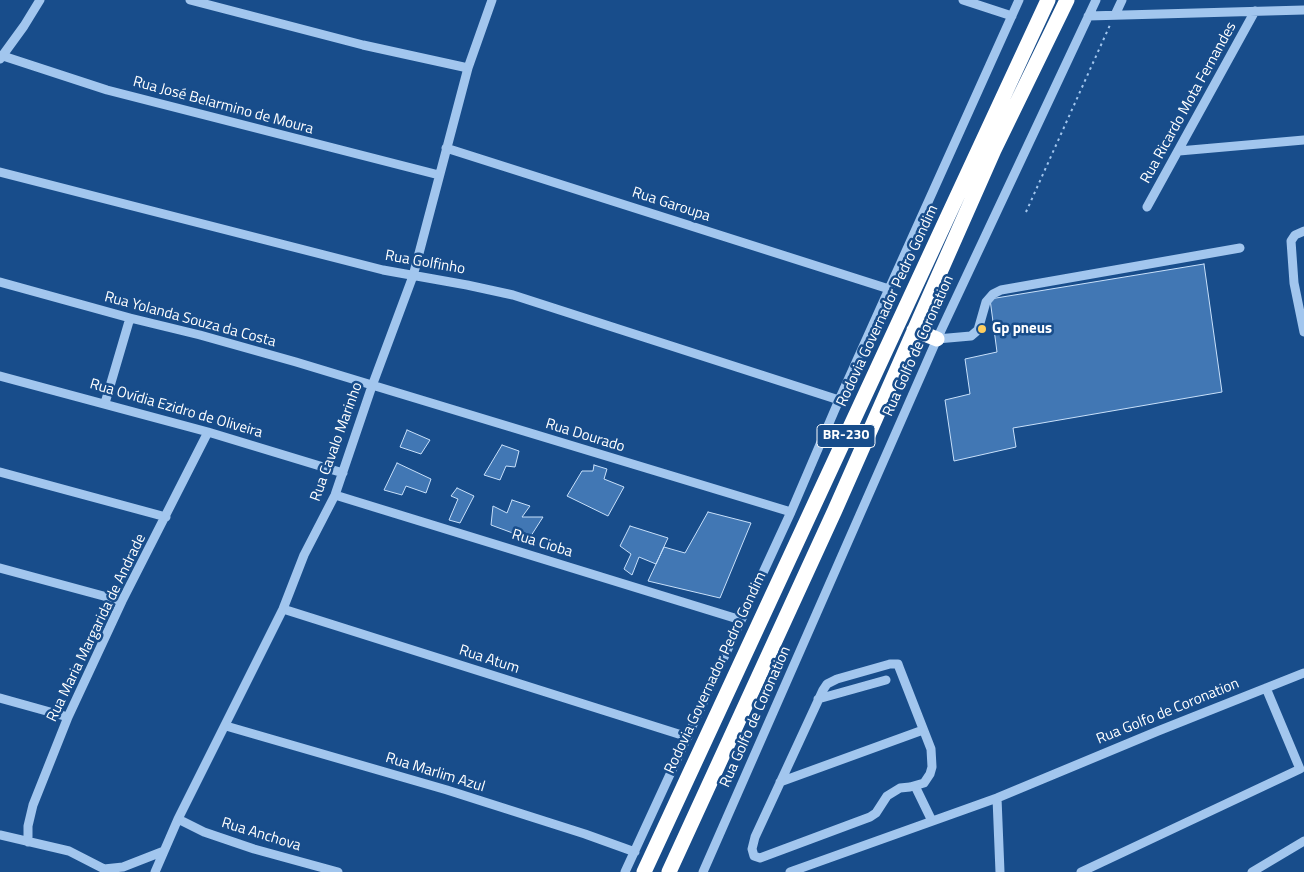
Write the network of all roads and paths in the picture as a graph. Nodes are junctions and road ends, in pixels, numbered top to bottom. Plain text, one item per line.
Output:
1 (40, 0) edge
2 (190, 0) edge
3 (492, 0) edge
4 (963, 0) edge
5 (1019, 0) edge
6 (1048, 0) edge
7 (1067, 0) edge
8 (1096, 0) edge
9 (1122, 0) edge
10 (1304, 10) edge
11 (1255, 11) junction
12 (1115, 15) junction
13 (1012, 16) junction
14 (1088, 16) junction
15 (1, 57) edge
16 (468, 68) junction
17 (1304, 141) edge
18 (446, 148) junction
19 (1179, 152) junction
20 (0, 172) edge
21 (439, 175) junction
22 (1147, 207) dead end
23 (1026, 212) dead end
24 (1304, 231) edge
25 (1240, 248) dead end
26 (413, 276) junction
27 (0, 282) edge
28 (888, 289) junction
29 (130, 318) junction
30 (914, 330) junction
31 (1304, 332) edge
32 (937, 339) junction
33 (0, 376) edge
34 (372, 386) junction
35 (839, 400) junction
36 (105, 403) junction
37 (208, 432) junction
38 (0, 472) edge
39 (343, 473) junction
40 (335, 496) junction
41 (791, 512) junction
42 (166, 517) junction
43 (0, 568) edge
44 (122, 601) junction
45 (283, 609) junction
46 (741, 620) junction
47 (1304, 673) edge
48 (886, 680) dead end
49 (1266, 688) junction
50 (0, 698) edge
51 (818, 700) junction
52 (68, 717) junction
53 (226, 726) junction
54 (924, 730) junction
55 (688, 737) junction
56 (780, 782) junction
57 (915, 786) junction
58 (997, 798) junction
59 (178, 819) junction
60 (932, 821) junction
61 (0, 835) edge
62 (1304, 841) edge
63 (28, 842) junction
64 (164, 850) junction
65 (635, 852) junction
66 (107, 870) edge
67 (155, 872) edge
68 (338, 872) edge
69 (625, 872) edge
70 (644, 872) edge
71 (669, 872) edge
72 (703, 872) edge
73 (790, 872) edge
74 (1000, 872) edge
75 (1081, 872) edge
76 (1252, 872) edge

1 - 15 street
2 - 16 street
3 - 16 street, Rua Cavalo Marinho
4 - 13 street
5 - 13 street
6 - 70 highway, Rodovia Governador Pedro Gondim / BR-230
7 - 30 highway, BR-230
8 - 14 street, Rua Golfo de Coronation
9 - 12 street
10 - 11 street
11 - 12 street
11 - 19 street, Rua Ricardo Mota Fernandes
12 - 14 street
12 - 23 path
13 - 28 street
14 - 32 street, Rua Golfo de Coronation
15 - 21 street, Rua José Belarmino de Moura
16 - 18 street, Rua Cavalo Marinho
17 - 19 street
18 - 21 street, Rua Cavalo Marinho
18 - 28 street, Rua Garoupa
19 - 22 street, Rua Ricardo Mota Fernandes
20 - 26 street, Rua Golfinho
21 - 26 street, Rua Cavalo Marinho
24 - 31 street
25 - 32 street
26 - 34 street, Rua Cavalo Marinho
26 - 35 street, Rua Golfinho
27 - 29 street, Rua Yolanda Souza da Costa
28 - 35 street
29 - 34 street, Rua Yolanda Souza da Costa
29 - 36 street
30 - 32 highway
30 - 71 highway, BR-230
32 - 72 street, Rua Golfo de Coronation
33 - 36 street, Rua Ovídia Ezidro de Oliveira
34 - 39 street, Rua Cavalo Marinho
34 - 41 street, Rua Dourado
35 - 41 street
36 - 37 street, Rua Ovídia Ezidro de Oliveira
37 - 39 street, Rua Ovídia Ezidro de Oliveira
37 - 42 street, Rua Maria Margarida de Andrade
38 - 42 street
39 - 40 street, Rua Cavalo Marinho
40 - 45 street, Rua Cavalo Marinho
40 - 46 street, Rua Cioba
41 - 46 street
42 - 44 street, Rua Maria Margarida de Andrade
43 - 44 street
44 - 52 street, Rua Maria Margarida de Andrade
45 - 53 street, Rua Cavalo Marinho
45 - 55 street, Rua Atum
46 - 55 street
47 - 49 street, Rua Golfo de Coronation
48 - 51 street
49 - 58 street, Rua Golfo de Coronation
49 - 75 street
50 - 52 street
51 - 54 street
51 - 56 street
52 - 63 street, Rua Maria Margarida de Andrade
53 - 59 street, Rua Cavalo Marinho
53 - 65 street, Rua Marlim Azul
54 - 56 street
54 - 57 street
55 - 65 street
56 - 57 street
57 - 60 street
58 - 60 street, Rua Golfo de Coronation
58 - 74 street
59 - 64 street, Rua Cavalo Marinho
59 - 68 street, Rua Anchova
60 - 73 street, Rua Golfo de Coronation
61 - 63 street
62 - 76 street
63 - 66 street
64 - 66 street
64 - 67 street, Rua Cavalo Marinho
65 - 69 street

